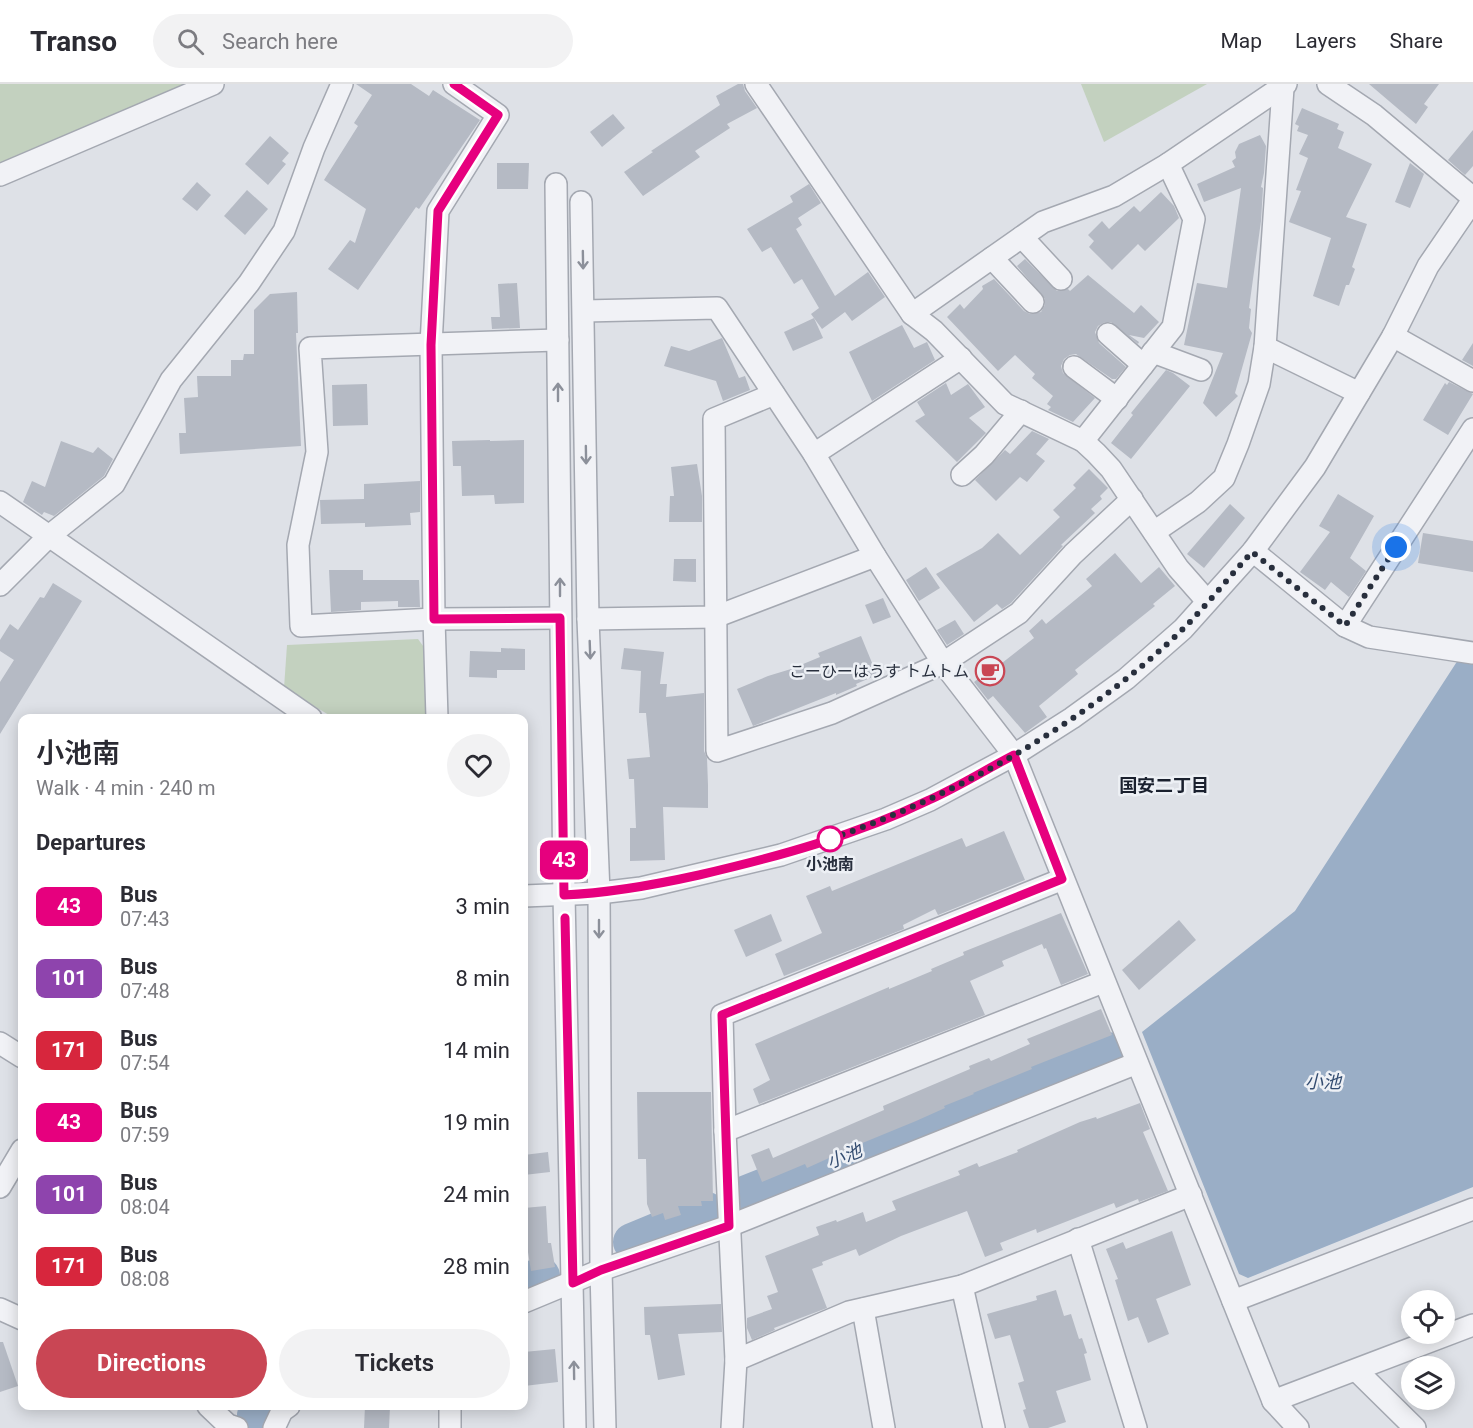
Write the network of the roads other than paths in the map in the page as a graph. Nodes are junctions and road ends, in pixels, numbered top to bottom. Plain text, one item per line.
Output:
1 (213, 84) edge
2 (342, 84) edge
3 (454, 84) edge
4 (756, 84) edge
5 (1328, 84) edge
6 (1285, 86) edge
7 (1168, 164) junction
8 (0, 175) edge
9 (556, 184) dead end
10 (1473, 199) edge
11 (581, 202) dead end
12 (1022, 237) junction
13 (992, 258) junction
14 (1061, 279) dead end
15 (1033, 302) dead end
16 (584, 311) junction
17 (912, 314) junction
18 (1108, 334) dead end
19 (1393, 336) junction
20 (558, 340) junction
21 (431, 345) junction
22 (1265, 347) junction
23 (961, 358) junction
24 (1148, 359) junction
25 (1074, 367) dead end
26 (1201, 370) dead end
27 (1473, 381) edge
28 (1359, 393) junction
29 (774, 394) junction
30 (1117, 399) junction
31 (1021, 411) junction
32 (1473, 429) edge
33 (1083, 441) junction
34 (814, 454) junction
35 (962, 475) dead end
36 (1132, 499) junction
37 (0, 502) edge
38 (1154, 532) junction
39 (49, 536) junction
40 (1252, 552) junction
41 (875, 556) junction
42 (0, 585) edge
43 (1207, 601) junction
44 (715, 617) junction
45 (560, 618) junction
46 (434, 619) junction
47 (588, 619) junction
48 (1345, 626) junction
49 (1473, 653) edge
50 (943, 663) junction
51 (284, 711) edge
52 (437, 714) edge
53 (1014, 755) junction
54 (1062, 879) junction
55 (599, 894) junction
56 (564, 895) junction
57 (528, 896) edge
58 (1103, 982) junction
59 (0, 1043) edge
60 (18, 1054) edge
61 (1137, 1063) junction
62 (725, 1131) junction
63 (18, 1157) edge
64 (0, 1187) edge
65 (1191, 1195) junction
66 (1473, 1209) edge
67 (729, 1226) junction
68 (1078, 1239) junction
69 (601, 1270) junction
70 (573, 1283) junction
71 (962, 1286) junction
72 (528, 1300) edge
73 (1233, 1301) junction
74 (0, 1309) edge
75 (863, 1309) junction
76 (18, 1316) edge
77 (1473, 1325) edge
78 (736, 1360) junction
79 (1357, 1371) junction
80 (1273, 1401) junction
81 (212, 1410) edge
82 (284, 1410) edge
83 (450, 1410) edge
84 (237, 1428) edge
85 (274, 1428) edge
86 (450, 1428) edge
87 (576, 1428) edge
88 (605, 1428) edge
89 (732, 1428) edge
90 (884, 1428) edge
91 (994, 1428) edge
92 (1136, 1428) edge
93 (1298, 1428) edge
94 (1415, 1428) edge

1 - 8 street
2 - 39 street
3 - 21 street
4 - 17 street
5 - 10 street
6 - 7 street
6 - 22 street
7 - 12 street
7 - 24 street
9 - 20 street
10 - 19 street
11 -> 16 street
12 - 13 street
12 - 14 street
13 - 15 street
13 - 17 street
16 - 29 street
16 -> 47 street
17 - 23 street
18 - 24 street
19 - 27 street
19 - 28 street
20 - 21 street
45 -> 20 street
21 - 46 street
21 - 46 street
22 - 28 street
22 - 38 street
23 - 31 street
23 - 34 street
24 - 26 street
24 - 30 street
25 - 30 street
28 - 40 street
29 - 34 street
29 - 44 street
30 - 33 street
31 - 33 street
31 - 35 street
32 - 48 street
33 - 36 street
34 - 41 street
36 - 38 street
36 - 50 street
37 - 39 street
38 - 43 street
39 - 42 street
39 - 51 street
40 - 43 street
40 - 48 street
41 - 44 street
41 - 50 street
43 - 53 street
44 - 47 street
44 - 50 street
45 - 46 street
45 - 56 street
46 - 52 street
47 -> 55 street
48 - 49 street
50 - 53 street
53 - 54 street
53 - 55 street
54 - 58 street
54 - 62 street
55 - 56 street
55 -> 69 street
56 - 57 street
56 - 70 street
58 - 61 street
58 - 62 street
59 - 60 street
61 - 65 street
61 - 67 street
62 - 67 street
63 - 64 street
65 - 68 street
65 - 73 street
66 - 73 street
67 - 69 street
67 - 78 street
68 - 71 street
68 - 92 street
69 - 70 street
69 - 88 street
70 - 72 street
87 -> 70 street
71 - 75 street
71 - 91 street
73 - 80 street
74 - 76 street
75 - 78 street
75 - 90 street
77 - 79 street
78 - 89 street
79 - 80 street
79 - 94 street
80 - 93 street
81 - 84 street
82 - 85 street
83 - 86 street

